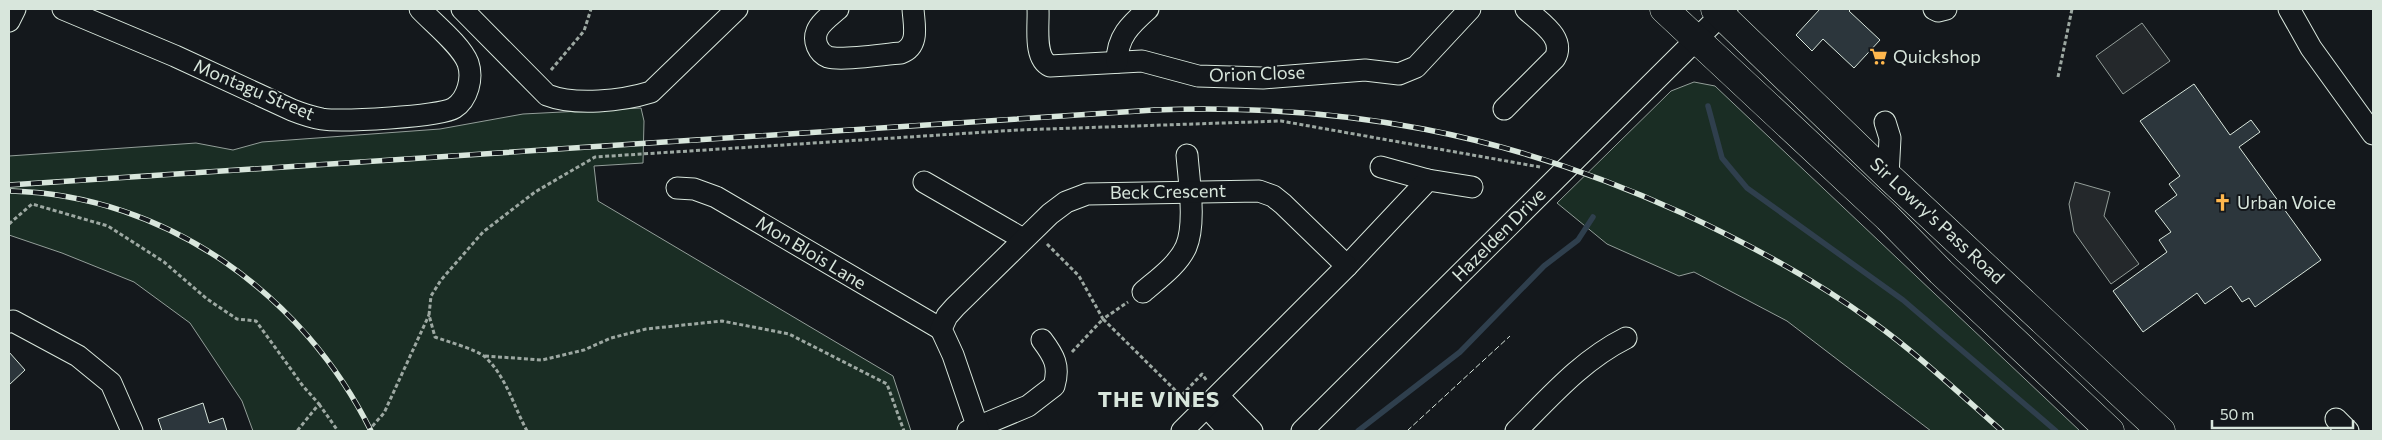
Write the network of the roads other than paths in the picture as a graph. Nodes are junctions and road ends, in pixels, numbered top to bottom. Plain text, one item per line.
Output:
1 (15, 9) edge
2 (63, 9) edge
3 (420, 9) edge
4 (462, 9) edge
5 (737, 9) edge
6 (838, 9) edge
7 (913, 9) edge
8 (1038, 9) edge
9 (1148, 9) edge
10 (1470, 9) edge
11 (1526, 9) edge
12 (1664, 9) edge
13 (1934, 9) edge
14 (1946, 9) edge
15 (2289, 9) edge
16 (1721, 11) edge
17 (9, 21) edge
18 (1695, 39) junction
19 (1117, 62) junction
20 (1504, 110) dead end
21 (1884, 122) dead end
22 (2373, 134) edge
23 (1187, 155) dead end
24 (1381, 167) dead end
25 (1888, 176) junction
26 (1428, 180) junction
27 (924, 182) dead end
28 (1472, 186) dead end
29 (677, 188) dead end
30 (1190, 192) junction
31 (1023, 239) junction
32 (1347, 266) junction
33 (1143, 292) road end
34 (9, 322) edge
35 (941, 329) junction
36 (1626, 338) dead end
37 (1042, 340) dead end
38 (1213, 402) junction
39 (975, 430) edge
40 (132, 431) edge
41 (1182, 431) edge
42 (1229, 431) edge
43 (1252, 431) edge
44 (1302, 431) edge
45 (1516, 431) edge
46 (2110, 431) edge
47 (2161, 431) edge

1 - 17 street
2 - 3 street, Montagu Street
4 - 5 street
6 - 7 street
8 - 19 street, Orion Close
9 - 19 street
10 - 19 street, Orion Close
11 - 20 street
12 - 18 main road, Sir Lowry's Pass Road
13 - 14 street
15 - 22 street
16 - 18 street, Hazelden Drive
16 - 25 main road, Sir Lowry's Pass Road
18 - 44 street, Hazelden Drive
18 - 46 main road, Sir Lowry's Pass Road
21 - 25 street
23 - 30 street
24 - 26 street
25 - 47 main road, Sir Lowry's Pass Road
26 - 28 street
26 - 32 street
27 - 31 street
29 - 35 street, Mon Blois Lane
30 - 31 street, Beck Crescent
30 - 32 street, Beck Crescent
30 - 33 street
31 - 35 street, Beck Crescent
32 - 38 street
34 - 40 street
35 - 39 street
36 - 45 street
37 - 39 street
38 - 41 street
38 - 42 street
38 - 43 street

